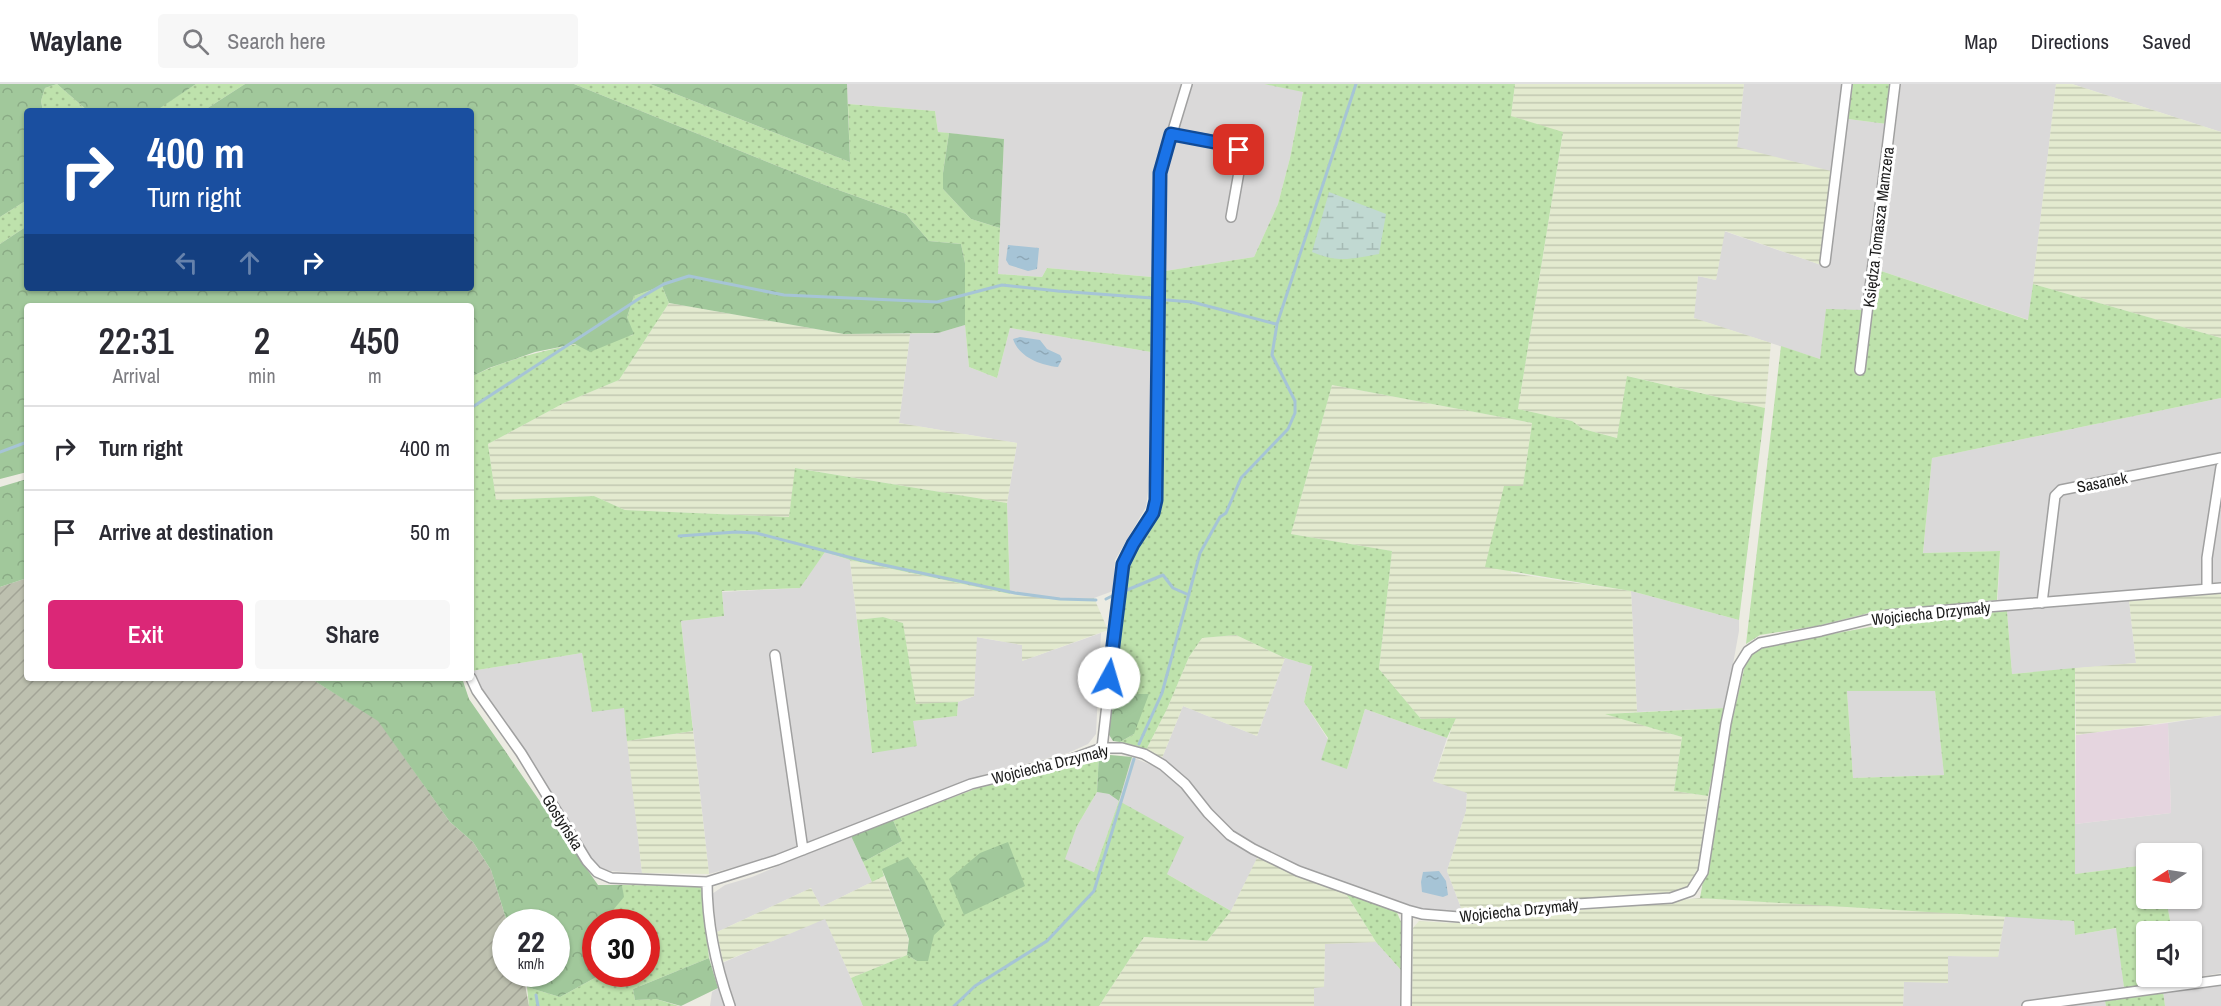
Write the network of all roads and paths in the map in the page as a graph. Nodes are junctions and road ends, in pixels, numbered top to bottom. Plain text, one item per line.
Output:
1 (1187, 84) edge
2 (1847, 84) edge
3 (1895, 84) edge
4 (1171, 134) junction
5 (1231, 217) dead end
6 (1826, 262) dead end
7 (1860, 370) dead end
8 (2221, 458) edge
9 (2221, 467) edge
10 (2221, 588) edge
11 (2207, 589) junction
12 (2042, 603) junction
13 (775, 655) dead end
14 (472, 681) edge
15 (1102, 748) junction
16 (802, 850) junction
17 (707, 882) junction
18 (1407, 910) junction
19 (2221, 980) edge
20 (730, 1006) edge
21 (1407, 1006) edge
22 (2027, 1006) edge

1 - 4 street
2 - 6 street
3 - 7 street, Księdza Tomasza Mamzera
4 - 5 street
4 - 15 street
8 - 12 street, Sasanek
9 - 11 street
10 - 11 street, Wojciecha Drzymały
11 - 12 street, Wojciecha Drzymały
12 - 18 street, Wojciecha Drzymały
13 - 16 street
14 - 17 street, Gostyńska
15 - 16 street, Wojciecha Drzymały
15 - 18 street, Wojciecha Drzymały
16 - 17 street, Wojciecha Drzymały
17 - 20 street
18 - 21 street
19 - 22 street

